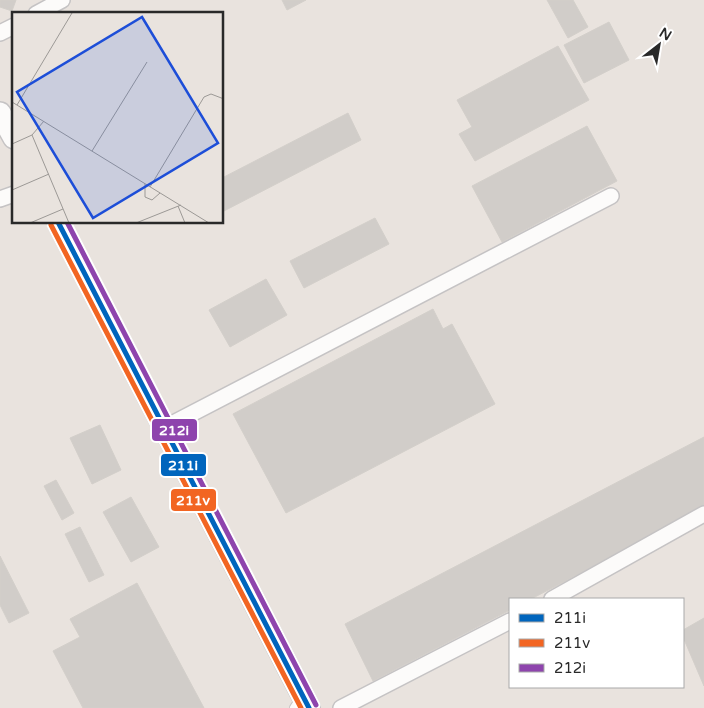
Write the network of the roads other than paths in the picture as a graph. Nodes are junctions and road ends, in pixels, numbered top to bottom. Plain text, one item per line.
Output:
1 (62, 0) edge
2 (40, 12) edge
3 (12, 27) edge
4 (0, 33) edge
5 (0, 113) edge
6 (12, 134) edge
7 (12, 195) edge
8 (611, 196) dead end
9 (0, 199) edge
10 (59, 224) edge
11 (164, 428) junction
12 (704, 514) edge
13 (554, 598) edge
14 (509, 622) edge
15 (301, 704) edge
16 (341, 708) edge

1 - 2 street
3 - 4 street
5 - 6 main road
7 - 9 street
8 - 11 street
10 - 11 main road
11 - 15 main road
12 - 13 street
14 - 16 street

